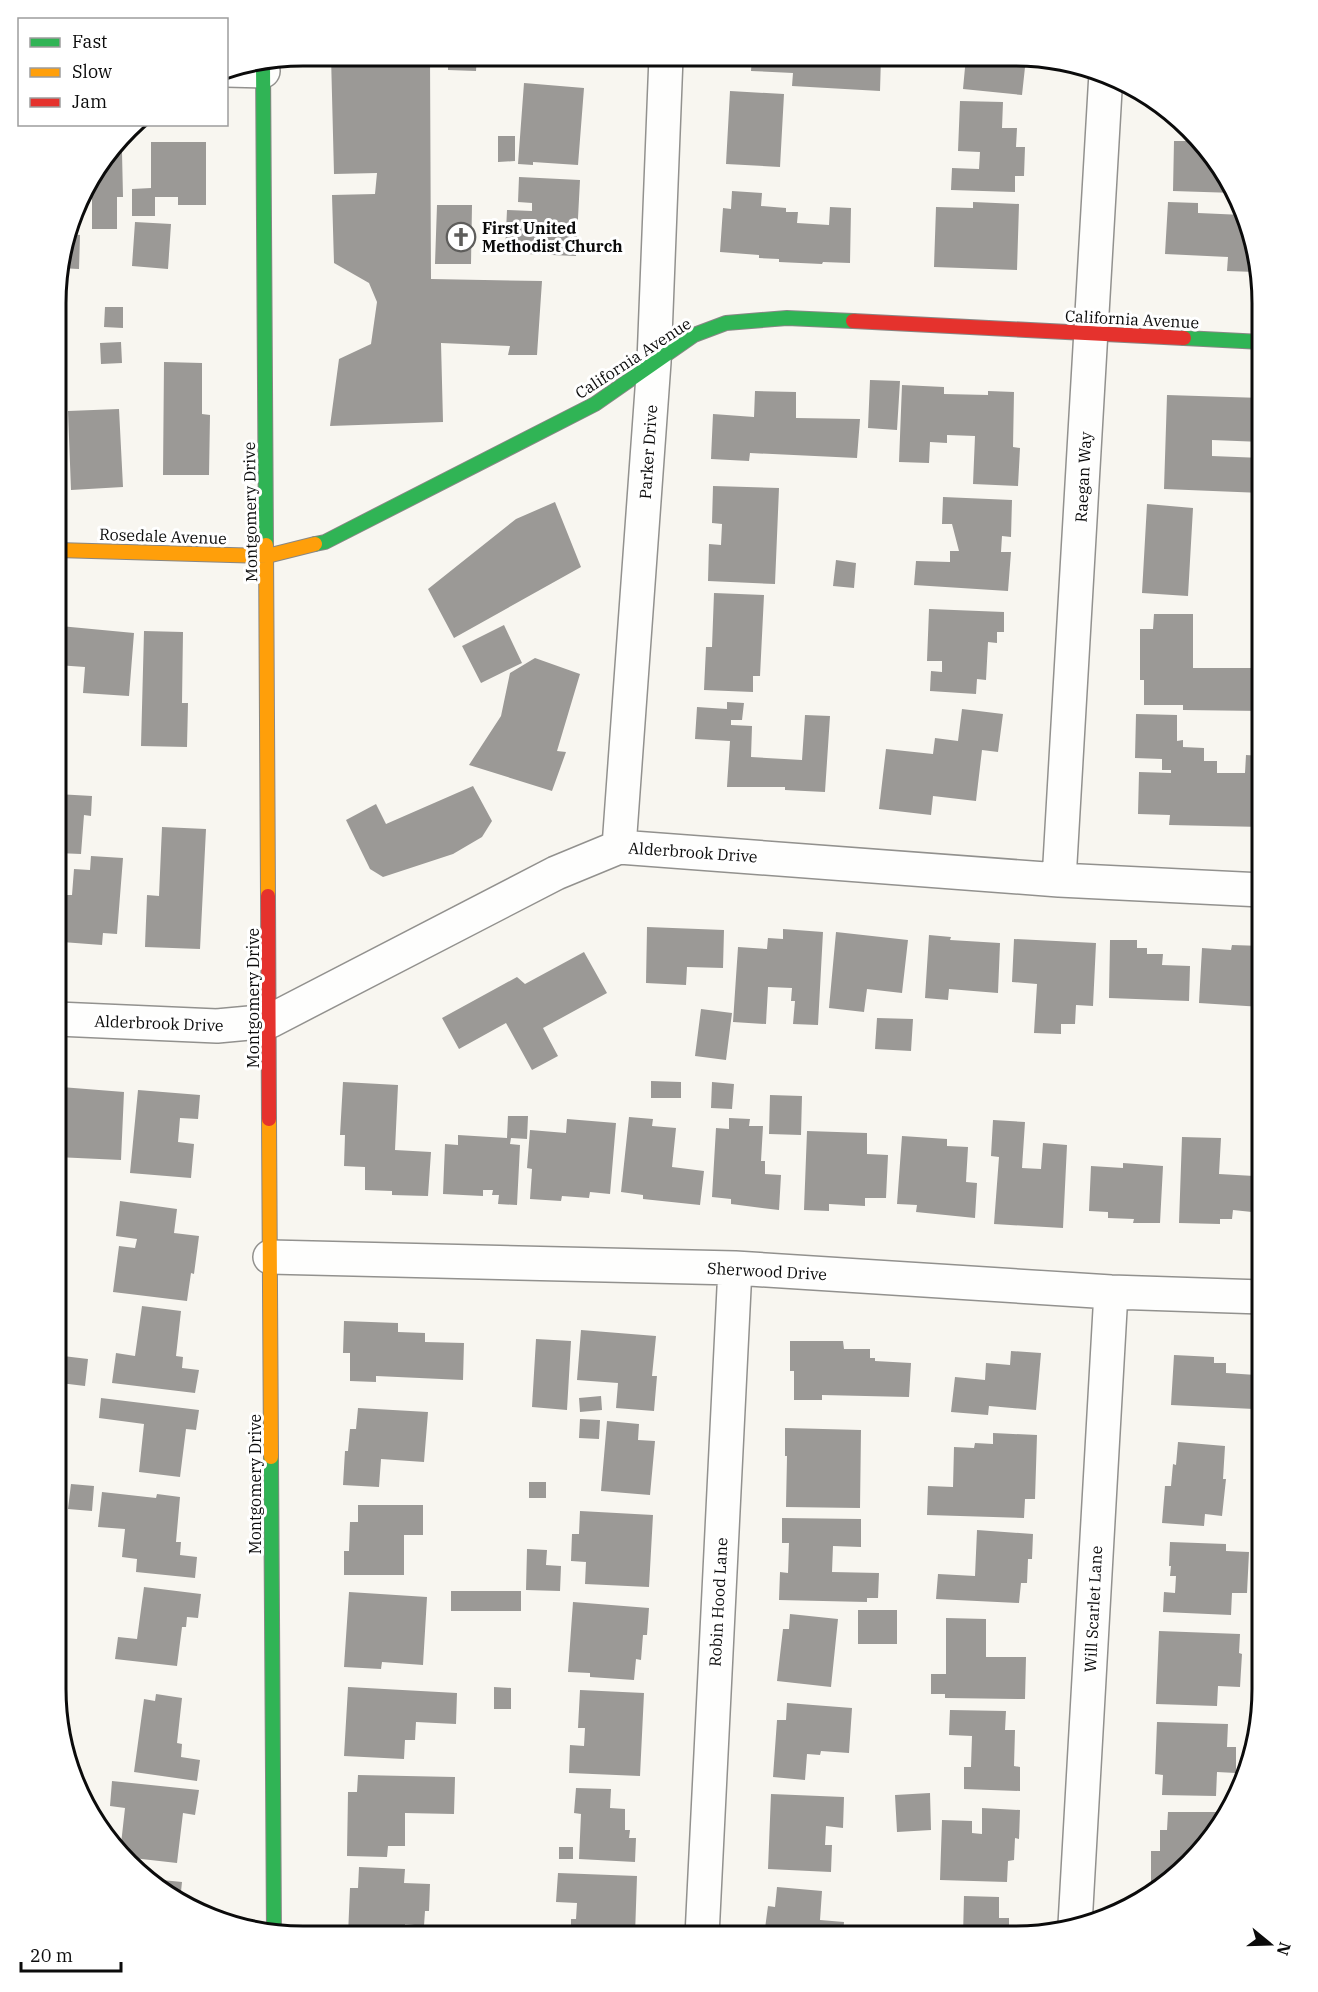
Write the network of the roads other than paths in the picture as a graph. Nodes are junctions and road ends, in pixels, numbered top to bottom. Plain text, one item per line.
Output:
1 (666, 66) edge
2 (263, 70) edge
3 (1105, 84) edge
4 (1091, 334) junction
5 (1252, 341) edge
6 (654, 362) junction
7 (66, 550) edge
8 (267, 556) junction
9 (619, 847) junction
10 (1059, 880) junction
11 (1252, 890) edge
12 (66, 1019) edge
13 (270, 1021) junction
14 (270, 1257) junction
15 (735, 1268) junction
16 (1111, 1292) junction
17 (1252, 1297) edge
18 (1075, 1918) edge
19 (274, 1924) edge
20 (702, 1926) edge

1 - 6 street, Parker Drive
2 - 8 main road, Montgomery Drive
3 - 4 street, Raegan Way
4 - 5 main road, California Avenue
4 - 6 main road, California Avenue
4 - 10 street, Raegan Way
6 - 8 main road, California Avenue
6 - 9 street, Parker Drive
7 - 8 main road, Rosedale Avenue
8 - 13 main road, Montgomery Drive
9 - 10 street, Alderbrook Drive
9 - 13 street, Alderbrook Drive
10 - 11 street, Alderbrook Drive
12 - 13 street, Alderbrook Drive
13 - 14 main road, Montgomery Drive
14 - 15 street, Sherwood Drive
14 - 19 main road, Montgomery Drive
15 - 16 street, Sherwood Drive
15 - 20 street, Robin Hood Lane
16 - 17 street, Sherwood Drive
16 - 18 street, Will Scarlet Lane

